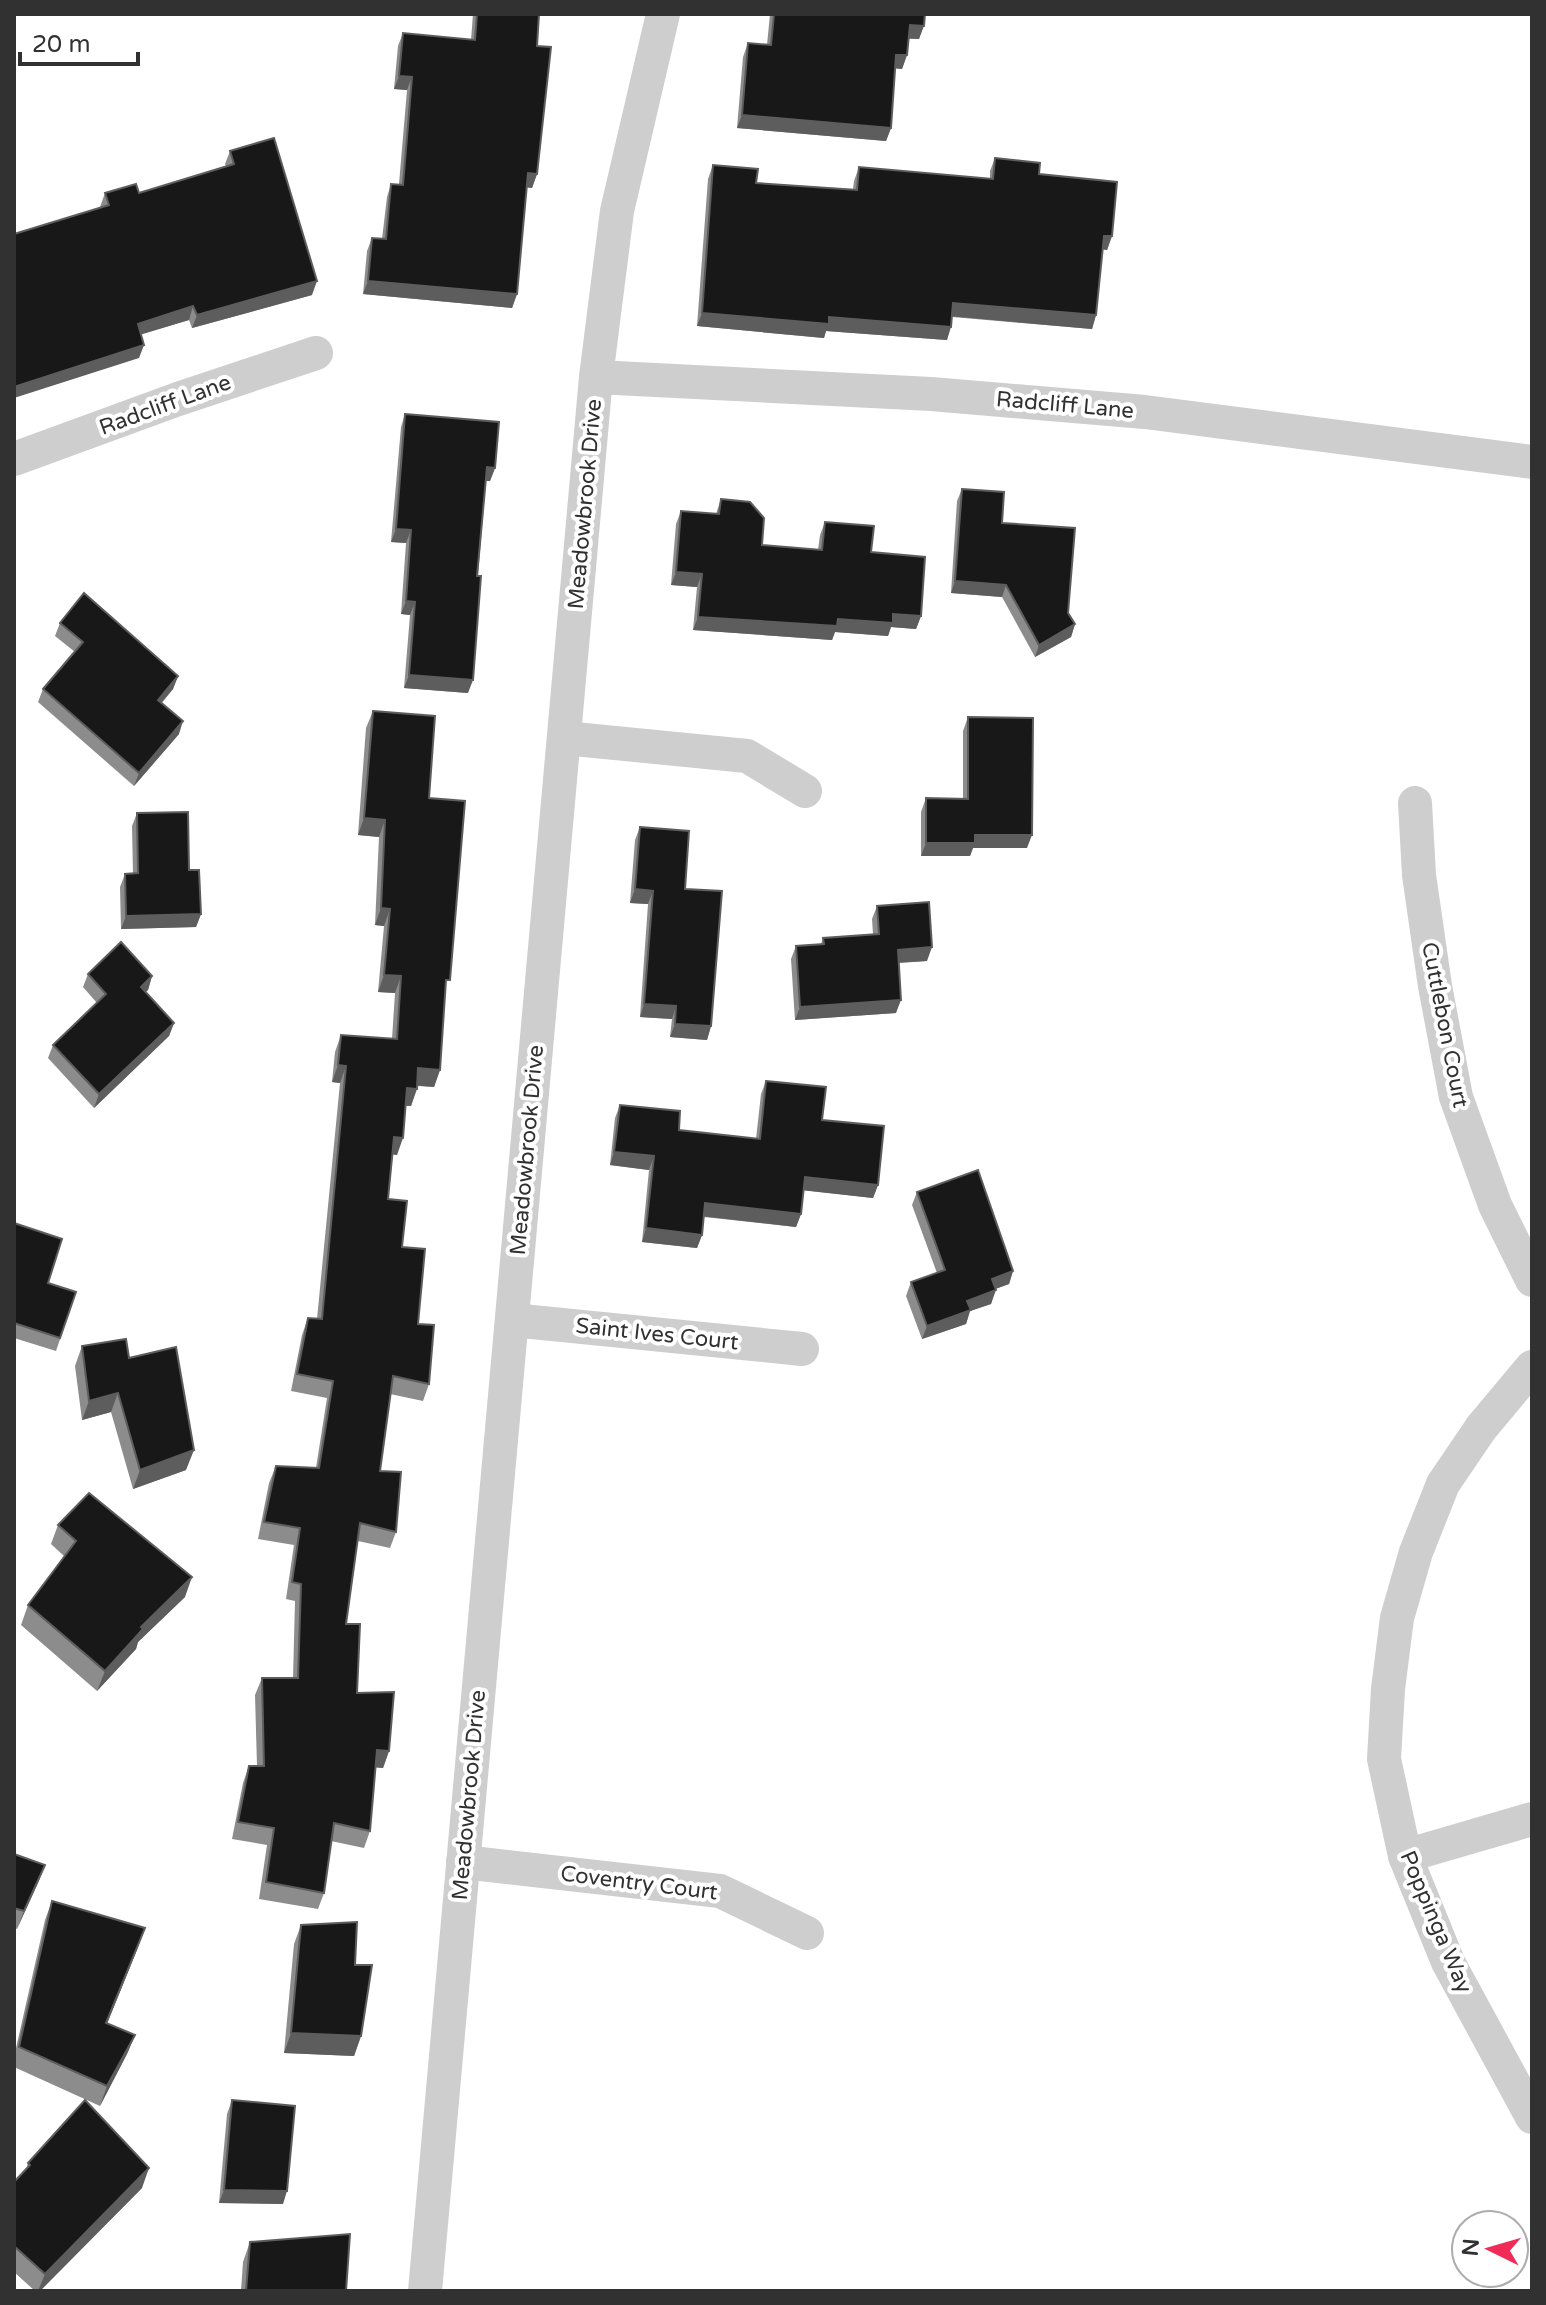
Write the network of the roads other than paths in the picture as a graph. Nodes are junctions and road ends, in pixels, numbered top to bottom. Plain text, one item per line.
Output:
1 (663, 14) edge
2 (316, 353) dead end
3 (596, 377) junction
4 (14, 459) edge
5 (1532, 462) edge
6 (564, 738) junction
7 (805, 791) dead end
8 (1415, 803) dead end
9 (1532, 1280) edge
10 (512, 1320) junction
11 (802, 1349) dead end
12 (1532, 1367) edge
13 (1532, 1819) edge
14 (1405, 1856) junction
15 (463, 1862) junction
16 (807, 1933) dead end
17 (1532, 2117) edge
18 (425, 2291) edge

1 - 3 street, Meadowbrook Drive
2 - 4 street, Radcliff Lane
3 - 5 street, Radcliff Lane
3 - 6 street, Meadowbrook Drive
6 - 7 street
6 - 10 street, Meadowbrook Drive
8 - 9 street, Cuttlebon Court
10 - 11 street, Saint Ives Court
10 - 15 street, Meadowbrook Drive
12 - 14 street, Poppinga Way
13 - 14 street
14 - 17 street, Poppinga Way
15 - 16 street, Coventry Court
15 - 18 street, Meadowbrook Drive

